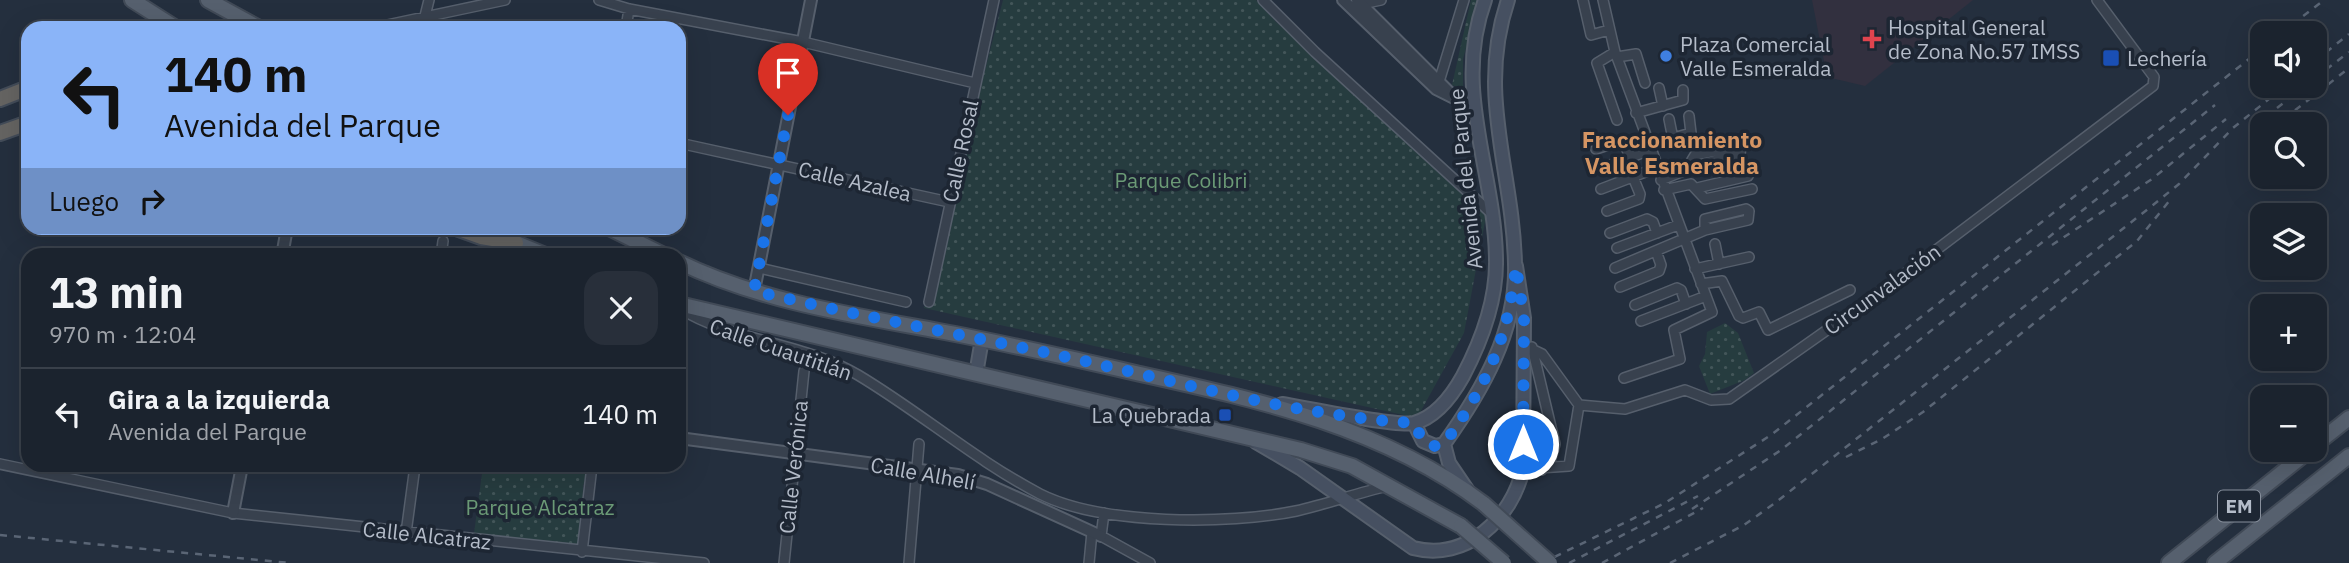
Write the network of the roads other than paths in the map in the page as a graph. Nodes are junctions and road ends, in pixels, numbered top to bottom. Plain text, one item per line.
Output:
1 (132, 0) edge
2 (208, 0) edge
3 (429, 0) edge
4 (505, 0) edge
5 (599, 0) edge
6 (811, 0) edge
7 (994, 0) edge
8 (1263, 0) edge
9 (1343, 0) edge
10 (1381, 0) edge
11 (1464, 0) edge
12 (1485, 0) edge
13 (1508, 0) edge
14 (1583, 0) edge
15 (1603, 0) edge
16 (2097, 0) edge
17 (1359, 2) edge
18 (629, 9) junction
19 (165, 21) edge
20 (246, 21) edge
21 (424, 21) edge
22 (431, 21) edge
23 (627, 21) edge
24 (1609, 30) junction
25 (803, 42) junction
26 (1616, 55) junction
27 (975, 83) junction
28 (1645, 83) dead end
29 (1438, 85) junction
30 (1659, 88) dead end
31 (1683, 90) dead end
32 (21, 91) edge
33 (0, 99) edge
34 (1663, 106) junction
35 (1472, 107) junction
36 (1636, 113) junction
37 (1689, 116) dead end
38 (1669, 119) dead end
39 (1617, 120) dead end
40 (21, 126) edge
41 (0, 133) edge
42 (1673, 139) junction
43 (686, 144) edge
44 (1649, 147) junction
45 (1596, 149) dead end
46 (1630, 157) junction
47 (778, 163) junction
48 (1689, 167) junction
49 (1602, 168) dead end
50 (1656, 168) junction
51 (1748, 176) dead end
52 (1633, 177) junction
53 (1661, 180) junction
54 (1697, 188) junction
55 (1601, 189) dead end
56 (1752, 189) dead end
57 (1664, 190) junction
58 (949, 202) junction
59 (1607, 211) dead end
60 (1490, 214) junction
61 (1678, 225) junction
62 (1705, 230) junction
63 (1610, 233) dead end
64 (1657, 233) junction
65 (475, 235) edge
66 (502, 235) edge
67 (623, 235) edge
68 (1684, 239) junction
69 (443, 241) dead end
70 (516, 243) junction
71 (1715, 244) dead end
72 (442, 248) edge
73 (528, 248) edge
74 (650, 248) edge
75 (1618, 248) dead end
76 (1656, 251) junction
77 (1749, 257) dead end
78 (1720, 264) junction
79 (686, 265) edge
80 (1516, 266) junction
81 (759, 268) junction
82 (1615, 268) dead end
83 (1695, 269) junction
84 (1701, 284) junction
85 (1620, 287) dead end
86 (1850, 290) dead end
87 (754, 291) junction
88 (1706, 296) junction
89 (906, 302) dead end
90 (929, 302) dead end
91 (1686, 304) junction
92 (1635, 305) dead end
93 (686, 308) edge
94 (686, 311) edge
95 (1641, 321) dead end
96 (982, 339) junction
97 (1527, 346) junction
98 (804, 371) dead end
99 (976, 374) junction
100 (1624, 378) dead end
101 (1260, 400) junction
102 (1580, 405) junction
103 (2349, 418) edge
104 (1414, 423) junction
105 (2327, 436) edge
106 (686, 439) edge
107 (1250, 439) junction
108 (919, 444) dead end
109 (1444, 444) junction
110 (794, 456) junction
111 (2349, 456) edge
112 (2295, 462) edge
113 (0, 464) edge
114 (21, 468) edge
115 (918, 468) junction
116 (1523, 469) junction
117 (1542, 470) junction
118 (38, 472) edge
119 (241, 472) edge
120 (414, 472) edge
121 (591, 472) edge
122 (1390, 485) junction
123 (1468, 491) junction
124 (1343, 499) junction
125 (233, 513) junction
126 (1104, 513) junction
127 (406, 533) junction
128 (1097, 534) junction
129 (582, 552) junction
130 (704, 563) edge
131 (783, 563) edge
132 (909, 563) edge
133 (1089, 563) edge
134 (1150, 563) edge
135 (1504, 563) edge
136 (1550, 563) edge
137 (2169, 563) edge
138 (2215, 563) edge

1 - 19 main road
2 - 20 main road
3 - 21 street
4 - 22 street
5 - 18 street
6 - 25 street
7 - 27 street, Calle Rosal
8 - 60 street
9 - 29 street
10 - 17 street
11 - 29 street
12 - 35 main road, Avenida del Parque
13 - 80 main road, Avenida del Parque
14 - 24 street
15 - 24 street
16 - 102 street, Circunvalación
17 - 29 street
18 - 23 street
18 - 25 street
24 - 26 street
25 - 27 street
25 - 47 street
26 - 28 street
26 - 36 street
26 - 39 street
27 - 58 street, Calle Rosal
29 - 35 street
30 - 34 street
31 - 34 street
32 - 33 highway
34 - 36 street
35 - 60 main road, Avenida del Parque
36 - 44 street
37 - 42 street
38 - 42 street
40 - 41 highway
42 - 44 street
43 - 47 street, Calle Azalea
44 - 46 street
44 - 50 street
45 - 46 street
46 - 49 street
47 - 58 street, Calle Azalea
47 - 81 street
48 - 48 street
48 - 53 street
50 - 52 street
50 - 53 street
51 - 54 street
52 - 55 street
52 - 59 street
53 - 57 street
54 - 56 street
54 - 57 street
57 - 61 street
58 - 90 street, Calle Rosal
60 - 104 main road, Avenida del Parque
61 - 64 street
61 - 68 street
62 - 62 street
62 - 68 street
63 - 64 street
64 - 75 street
65 - 70 highway
66 - 70 main road
67 - 74 main road
68 - 76 street
68 - 83 street
69 - 72 street
70 - 73 main road
71 - 78 street
76 - 82 street
76 - 85 street
77 - 78 street
78 - 83 street
79 - 87 main road
80 - 97 main road
80 - 109 main road, Avenida del Parque
81 - 87 street
81 - 89 street
83 - 84 street
84 - 86 street
84 - 88 street
87 - 96 main road
88 - 91 street
88 - 100 street
91 - 92 street
91 - 95 street
93 - 99 main road
94 - 126 street, Calle Cuautitlán
96 - 99 main road
96 - 101 main road
97 - 102 street
97 - 116 main road
97 - 117 street
98 - 110 street, Calle Verónica
99 - 107 main road
101 - 104 main road
101 - 123 main road
102 - 117 street
103 - 105 main road
104 - 109 main road
106 - 110 street, Calle Alhelí
107 - 122 main road
107 - 124 main road
108 - 115 street
109 - 123 main road
110 - 115 street, Calle Alhelí
110 - 131 street, Calle Verónica
111 - 138 main road, EM
112 - 137 main road, EM
113 - 114 street, Calle Alcatraz
115 - 128 street, Calle Alhelí
115 - 132 street
116 - 117 street
116 - 124 main road
118 - 125 street, Calle Alcatraz
119 - 125 street
120 - 127 street
121 - 129 street
122 - 124 street, Calle Cuautitlán
122 - 135 main road, bridge
123 - 136 main road, bridge
124 - 126 street, Calle Cuautitlán
125 - 127 street, Calle Alcatraz
126 - 128 street
127 - 129 street, Calle Alcatraz
128 - 133 street
128 - 134 street, Calle Alhelí
129 - 130 street, Calle Alcatraz

